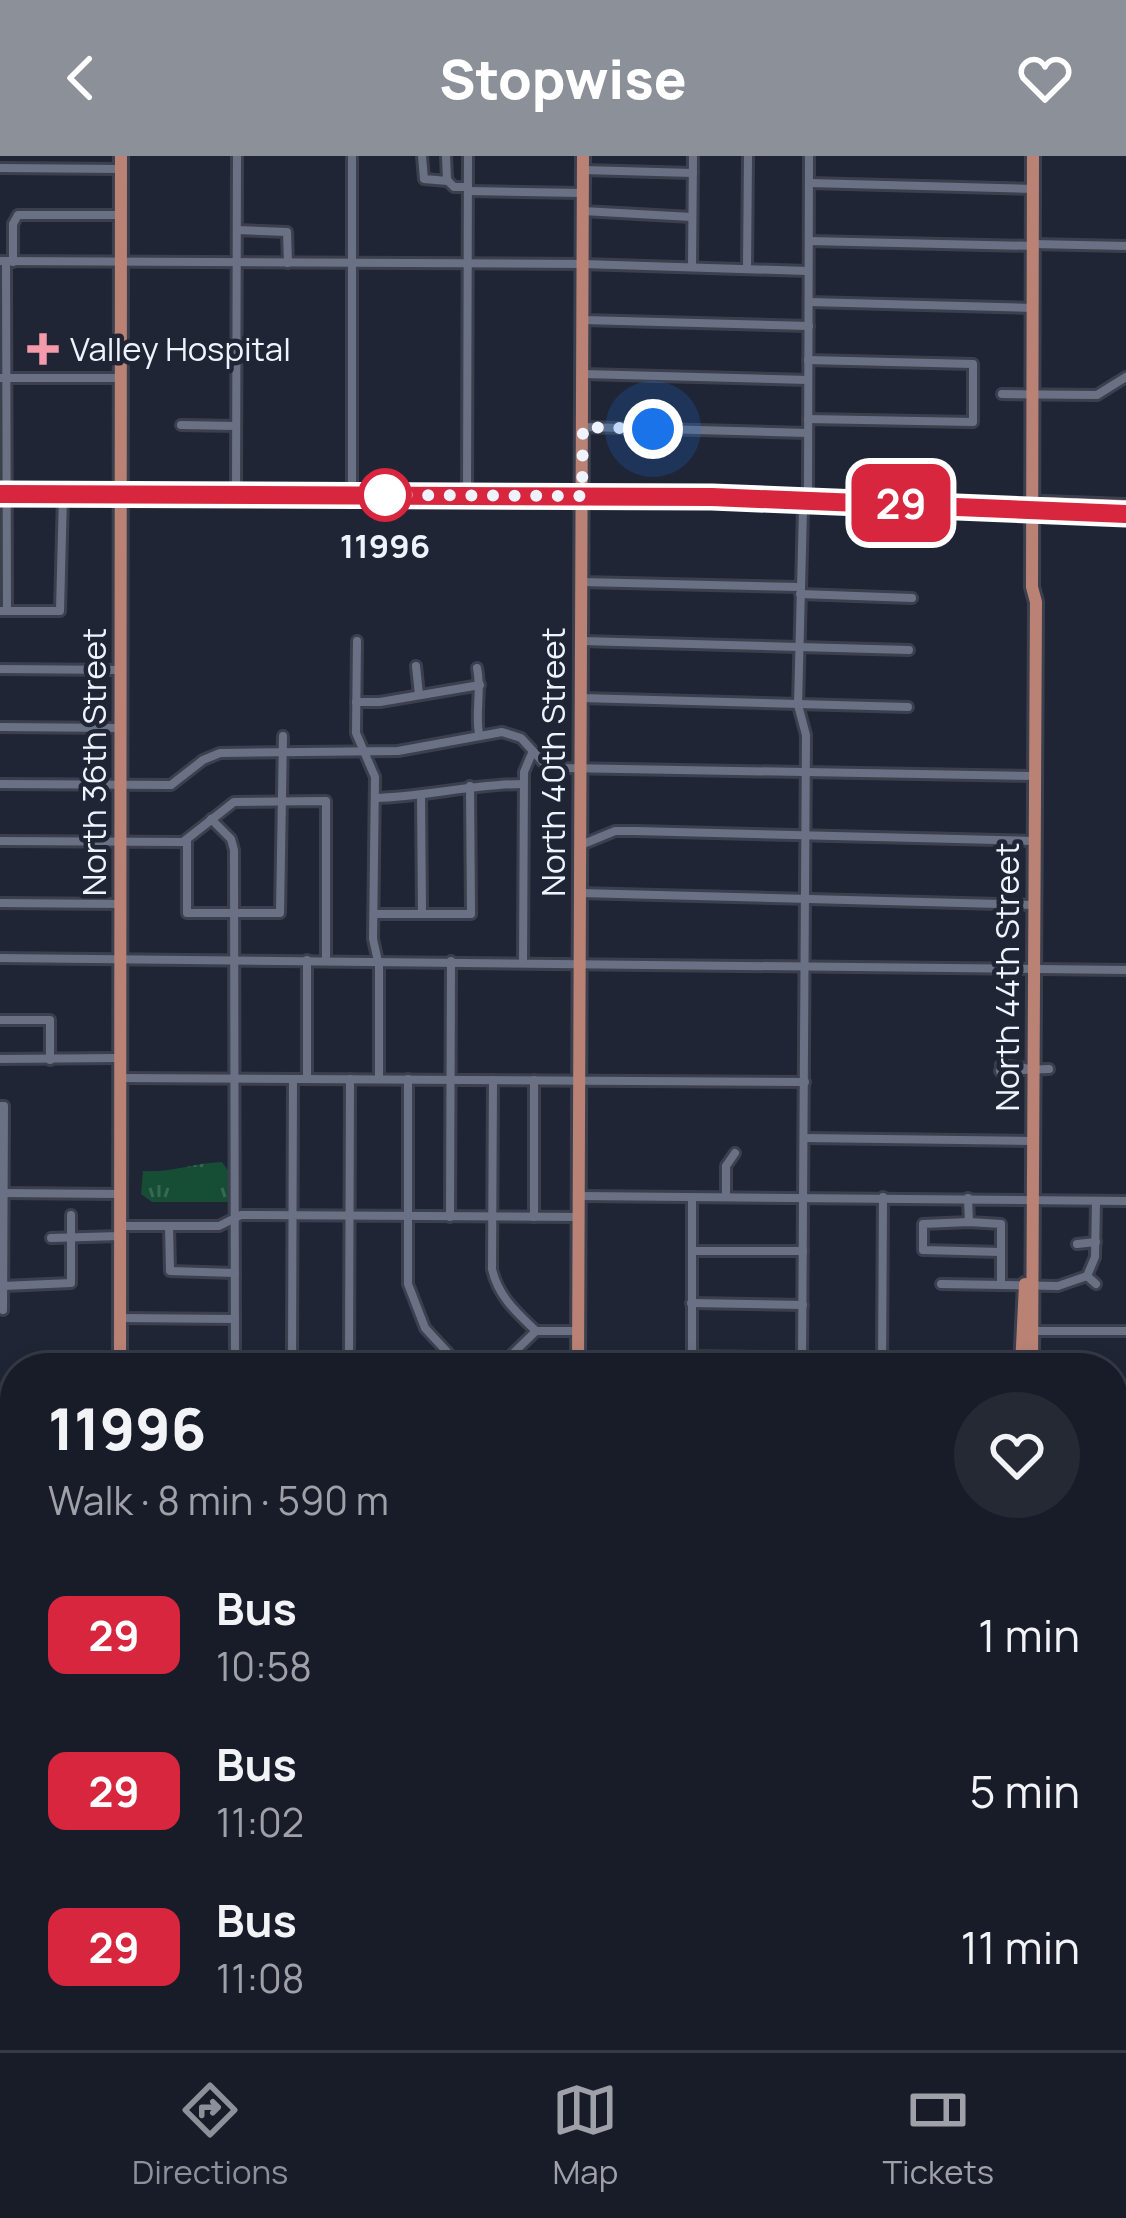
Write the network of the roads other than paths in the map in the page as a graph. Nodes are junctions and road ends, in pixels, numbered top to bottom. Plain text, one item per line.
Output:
1 (237, 156) edge
2 (352, 156) edge
3 (422, 156) edge
4 (446, 156) edge
5 (468, 156) edge
6 (693, 156) edge
7 (748, 156) edge
8 (809, 156) edge
9 (1034, 156) edge
10 (121, 162) edge
11 (583, 163) edge
12 (0, 168) edge
13 (693, 173) junction
14 (427, 181) junction
15 (412, 182) dead end
16 (450, 183) junction
17 (809, 183) junction
18 (468, 187) junction
19 (1034, 188) junction
20 (583, 193) junction
21 (583, 212) junction
22 (121, 215) junction
23 (692, 217) junction
24 (237, 230) junction
25 (809, 241) junction
26 (1033, 245) junction
27 (1126, 246) edge
28 (6, 262) edge
29 (121, 262) junction
30 (237, 263) junction
31 (288, 263) junction
32 (352, 263) junction
33 (467, 265) junction
34 (583, 265) junction
35 (692, 267) junction
36 (747, 268) junction
37 (809, 271) junction
38 (808, 302) junction
39 (1034, 308) junction
40 (583, 320) junction
41 (808, 326) junction
42 (3, 328) edge
43 (3, 356) edge
44 (808, 360) junction
45 (583, 374) junction
46 (3, 378) edge
47 (121, 378) junction
48 (808, 380) junction
49 (1126, 380) edge
50 (1002, 394) dead end
51 (1033, 394) junction
52 (808, 419) junction
53 (181, 425) dead end
54 (236, 426) junction
55 (583, 427) junction
56 (808, 433) junction
57 (3, 494) edge
58 (63, 494) junction
59 (121, 494) junction
60 (236, 495) junction
61 (352, 495) junction
62 (467, 496) junction
63 (582, 496) junction
64 (806, 500) junction
65 (1032, 507) junction
66 (1126, 510) edge
67 (580, 582) junction
68 (800, 591) junction
69 (912, 598) dead end
70 (3, 611) edge
71 (357, 641) dead end
72 (580, 641) junction
73 (798, 646) junction
74 (909, 650) dead end
75 (416, 666) dead end
76 (477, 668) dead end
77 (0, 669) edge
78 (121, 670) junction
79 (479, 685) junction
80 (419, 694) junction
81 (581, 698) junction
82 (356, 702) junction
83 (798, 705) junction
84 (908, 707) dead end
85 (0, 728) edge
86 (121, 728) junction
87 (478, 734) junction
88 (283, 736) dead end
89 (283, 753) junction
90 (364, 753) junction
91 (532, 753) junction
92 (580, 768) junction
93 (806, 772) junction
94 (1030, 776) junction
95 (0, 784) edge
96 (524, 784) junction
97 (121, 785) junction
98 (470, 786) junction
99 (421, 795) junction
100 (375, 798) junction
101 (280, 800) junction
102 (211, 819) junction
103 (806, 835) junction
104 (1030, 841) junction
105 (0, 842) edge
106 (121, 842) junction
107 (188, 842) junction
108 (580, 845) junction
109 (580, 893) junction
110 (805, 897) junction
111 (0, 903) edge
112 (121, 904) junction
113 (1030, 904) junction
114 (233, 913) junction
115 (374, 914) junction
116 (422, 914) junction
117 (0, 958) edge
118 (121, 959) junction
119 (236, 960) junction
120 (307, 960) junction
121 (326, 960) junction
122 (378, 961) junction
123 (451, 961) junction
124 (523, 962) junction
125 (580, 962) junction
126 (806, 965) junction
127 (1030, 969) junction
128 (1126, 970) edge
129 (0, 1020) edge
130 (120, 1058) junction
131 (0, 1059) edge
132 (50, 1060) junction
133 (1001, 1068) dead end
134 (1030, 1069) junction
135 (1049, 1069) dead end
136 (120, 1078) junction
137 (236, 1078) junction
138 (293, 1078) junction
139 (307, 1078) junction
140 (350, 1078) junction
141 (379, 1079) junction
142 (408, 1079) junction
143 (449, 1079) junction
144 (493, 1080) junction
145 (534, 1080) junction
146 (580, 1080) junction
147 (805, 1082) junction
148 (2, 1106) edge
149 (804, 1138) junction
150 (1029, 1141) junction
151 (2, 1148) edge
152 (735, 1153) dead end
153 (2, 1193) edge
154 (120, 1194) junction
155 (580, 1196) junction
156 (692, 1196) junction
157 (727, 1197) junction
158 (883, 1197) junction
159 (804, 1198) junction
160 (1029, 1200) junction
161 (1096, 1201) junction
162 (1126, 1201) edge
163 (968, 1204) junction
164 (71, 1215) dead end
165 (235, 1216) junction
166 (292, 1216) junction
167 (350, 1216) junction
168 (407, 1216) junction
169 (450, 1216) junction
170 (492, 1217) junction
171 (534, 1217) junction
172 (580, 1217) junction
173 (969, 1222) junction
174 (169, 1226) junction
175 (120, 1231) junction
176 (71, 1237) junction
177 (51, 1238) dead end
178 (3, 1241) edge
179 (1096, 1243) junction
180 (1077, 1244) dead end
181 (692, 1251) junction
182 (803, 1251) junction
183 (1001, 1252) junction
184 (235, 1273) junction
185 (1087, 1276) junction
186 (941, 1284) dead end
187 (1096, 1284) dead end
188 (1001, 1285) junction
189 (2, 1286) edge
190 (1029, 1286) junction
191 (691, 1303) junction
192 (803, 1305) junction
193 (4, 1310) dead end
194 (120, 1318) junction
195 (235, 1318) junction
196 (536, 1330) junction
197 (579, 1331) junction
198 (1028, 1331) junction
199 (1126, 1331) edge
200 (120, 1353) edge
201 (235, 1353) edge
202 (292, 1353) edge
203 (349, 1353) edge
204 (448, 1353) edge
205 (513, 1353) edge
206 (578, 1353) edge
207 (692, 1353) edge
208 (802, 1353) edge
209 (883, 1353) edge
210 (1024, 1353) edge
211 (1030, 1353) edge

1 - 24 street
2 - 32 street
3 - 14 street
4 - 16 street
5 - 18 street
6 - 13 street
7 - 36 street
8 - 17 street
9 - 19 main road, North 44th Street
10 - 12 street
10 - 22 main road, North 36th Street
11 - 13 street
11 - 20 main road, North 40th Street
13 - 23 street
14 - 15 street
14 - 16 street
16 - 18 street
17 - 19 street
17 - 25 street
18 - 20 street
18 - 33 street
19 - 26 main road, North 44th Street
20 - 21 main road, North 40th Street
21 - 23 street
21 - 34 main road, North 40th Street
22 - 28 street
22 - 29 main road, North 36th Street
23 - 35 street
24 - 30 street
24 - 31 street
25 - 26 street
25 - 37 street
26 - 27 street
26 - 39 main road, North 44th Street
28 - 29 street
28 - 42 street
29 - 30 street
29 - 47 main road, North 36th Street
30 - 31 street
30 - 54 street
31 - 32 street
32 - 33 street
32 - 61 street
33 - 34 street
33 - 62 street
34 - 35 street
34 - 40 main road, North 40th Street
35 - 36 street
36 - 37 street
37 - 38 street
38 - 39 street
38 - 41 street
39 - 51 main road, North 44th Street
40 - 41 street
40 - 45 main road, North 40th Street
41 - 44 street
42 - 43 street
43 - 46 street
44 - 48 street
44 - 52 street
45 - 48 street
45 - 55 main road, North 40th Street
46 - 47 street
46 - 57 street
47 - 59 main road, North 36th Street
48 - 52 street
49 - 51 street
50 - 51 street
51 - 65 main road, North 44th Street
52 - 56 street
53 - 54 street
54 - 60 street
55 - 56 street
55 - 63 main road, North 40th Street
56 - 64 street
57 - 58 main road
57 - 70 street
58 - 59 main road
58 - 70 street
59 - 60 main road
59 - 78 main road, North 36th Street
60 - 61 main road
61 - 62 main road
62 - 63 main road
63 - 64 main road
63 - 67 main road, North 40th Street
64 - 65 main road
64 - 68 street
65 - 66 main road
65 - 66 main road
65 - 94 main road, North 44th Street
67 - 68 street
67 - 72 main road, North 40th Street
68 - 69 street
68 - 73 street
71 - 82 street
72 - 73 street
72 - 81 main road, North 40th Street
73 - 74 street
73 - 83 street
75 - 80 street
76 - 79 street
77 - 78 street
78 - 86 main road, North 36th Street
79 - 80 street
79 - 87 street
80 - 82 street
81 - 83 street
81 - 92 main road, North 40th Street
82 - 90 street
83 - 84 street
83 - 93 street
85 - 86 street
86 - 97 main road, North 36th Street
87 - 90 street
87 - 91 street
88 - 89 street
89 - 90 street
89 - 97 street
89 - 101 street
90 - 100 street
91 - 92 street
91 - 96 street
92 - 93 street
92 - 108 main road, North 40th Street
93 - 94 street
93 - 103 street
94 - 104 main road, North 44th Street
95 - 97 street
96 - 98 street
96 - 124 street
97 - 106 main road, North 36th Street
98 - 99 street
98 - 116 street
99 - 100 street
99 - 116 street
100 - 115 street
101 - 102 street
101 - 114 street
101 - 121 street
102 - 107 street
102 - 114 street
103 - 104 street
103 - 108 street
103 - 110 street
104 - 113 main road, North 44th Street
105 - 106 street
106 - 107 street
106 - 112 main road, North 36th Street
107 - 114 street
108 - 109 main road, North 40th Street
109 - 110 street
109 - 125 main road, North 40th Street
110 - 113 street
110 - 126 street
111 - 112 street
112 - 118 main road, North 36th Street
113 - 127 main road, North 44th Street
114 - 119 street
115 - 116 street
115 - 122 street
117 - 118 street
118 - 119 street
118 - 130 main road, North 36th Street
119 - 120 street
119 - 137 street
120 - 121 street
120 - 139 street
121 - 122 street
122 - 123 street
122 - 141 street
123 - 124 street
123 - 143 street
124 - 125 street
125 - 126 street
125 - 146 main road, North 40th Street
126 - 127 street
126 - 147 street
127 - 128 street
127 - 134 main road, North 44th Street
129 - 132 street
130 - 132 street
130 - 136 main road, North 36th Street
131 - 132 street
133 - 134 street
134 - 135 street
134 - 150 main road, North 44th Street
136 - 137 street
136 - 154 main road, North 36th Street
137 - 138 street
137 - 165 street
138 - 139 street
138 - 166 street
139 - 140 street
140 - 141 street
140 - 167 street
141 - 142 street
142 - 143 street
142 - 168 street
143 - 144 street
143 - 169 street
144 - 145 street
144 - 170 street
145 - 146 street
145 - 171 street
146 - 147 street
146 - 155 main road, North 40th Street
147 - 149 street
148 - 151 street
149 - 150 street
149 - 159 street
150 - 160 main road, North 44th Street
151 - 153 street
152 - 157 street
153 - 154 street
153 - 178 street
154 - 175 main road, North 36th Street
155 - 156 street
155 - 172 main road, North 40th Street
156 - 157 street
156 - 181 street
157 - 159 street
158 - 159 street
158 - 163 street
158 - 209 street
159 - 182 street
160 - 161 street
160 - 163 street
160 - 190 main road, North 44th Street
161 - 162 street
161 - 179 street
163 - 173 street
164 - 176 street
165 - 166 street
165 - 174 street
165 - 184 street
166 - 167 street
166 - 202 street
167 - 168 street
167 - 203 street
168 - 169 street
168 - 204 street
169 - 170 street
170 - 171 street
170 - 196 street
171 - 172 street
172 - 197 main road, North 40th Street
173 - 183 street
173 - 183 street
174 - 175 street
174 - 184 street
175 - 176 street
175 - 194 main road, North 36th Street
176 - 177 street
176 - 189 street
178 - 189 street
179 - 180 street
179 - 185 street
181 - 182 street
181 - 191 street
182 - 192 street
183 - 188 street
184 - 195 street
185 - 187 street
185 - 190 street
186 - 188 street
188 - 190 street
189 - 193 street
190 - 198 main road, North 44th Street
191 - 192 street
191 - 207 street
192 - 208 street
194 - 195 street
194 - 200 main road, North 36th Street
195 - 201 street
196 - 197 street
196 - 205 street
197 - 206 main road, North 40th Street
198 - 199 street
198 - 210 main road, North 44th Street
198 - 211 main road, North 44th Street

